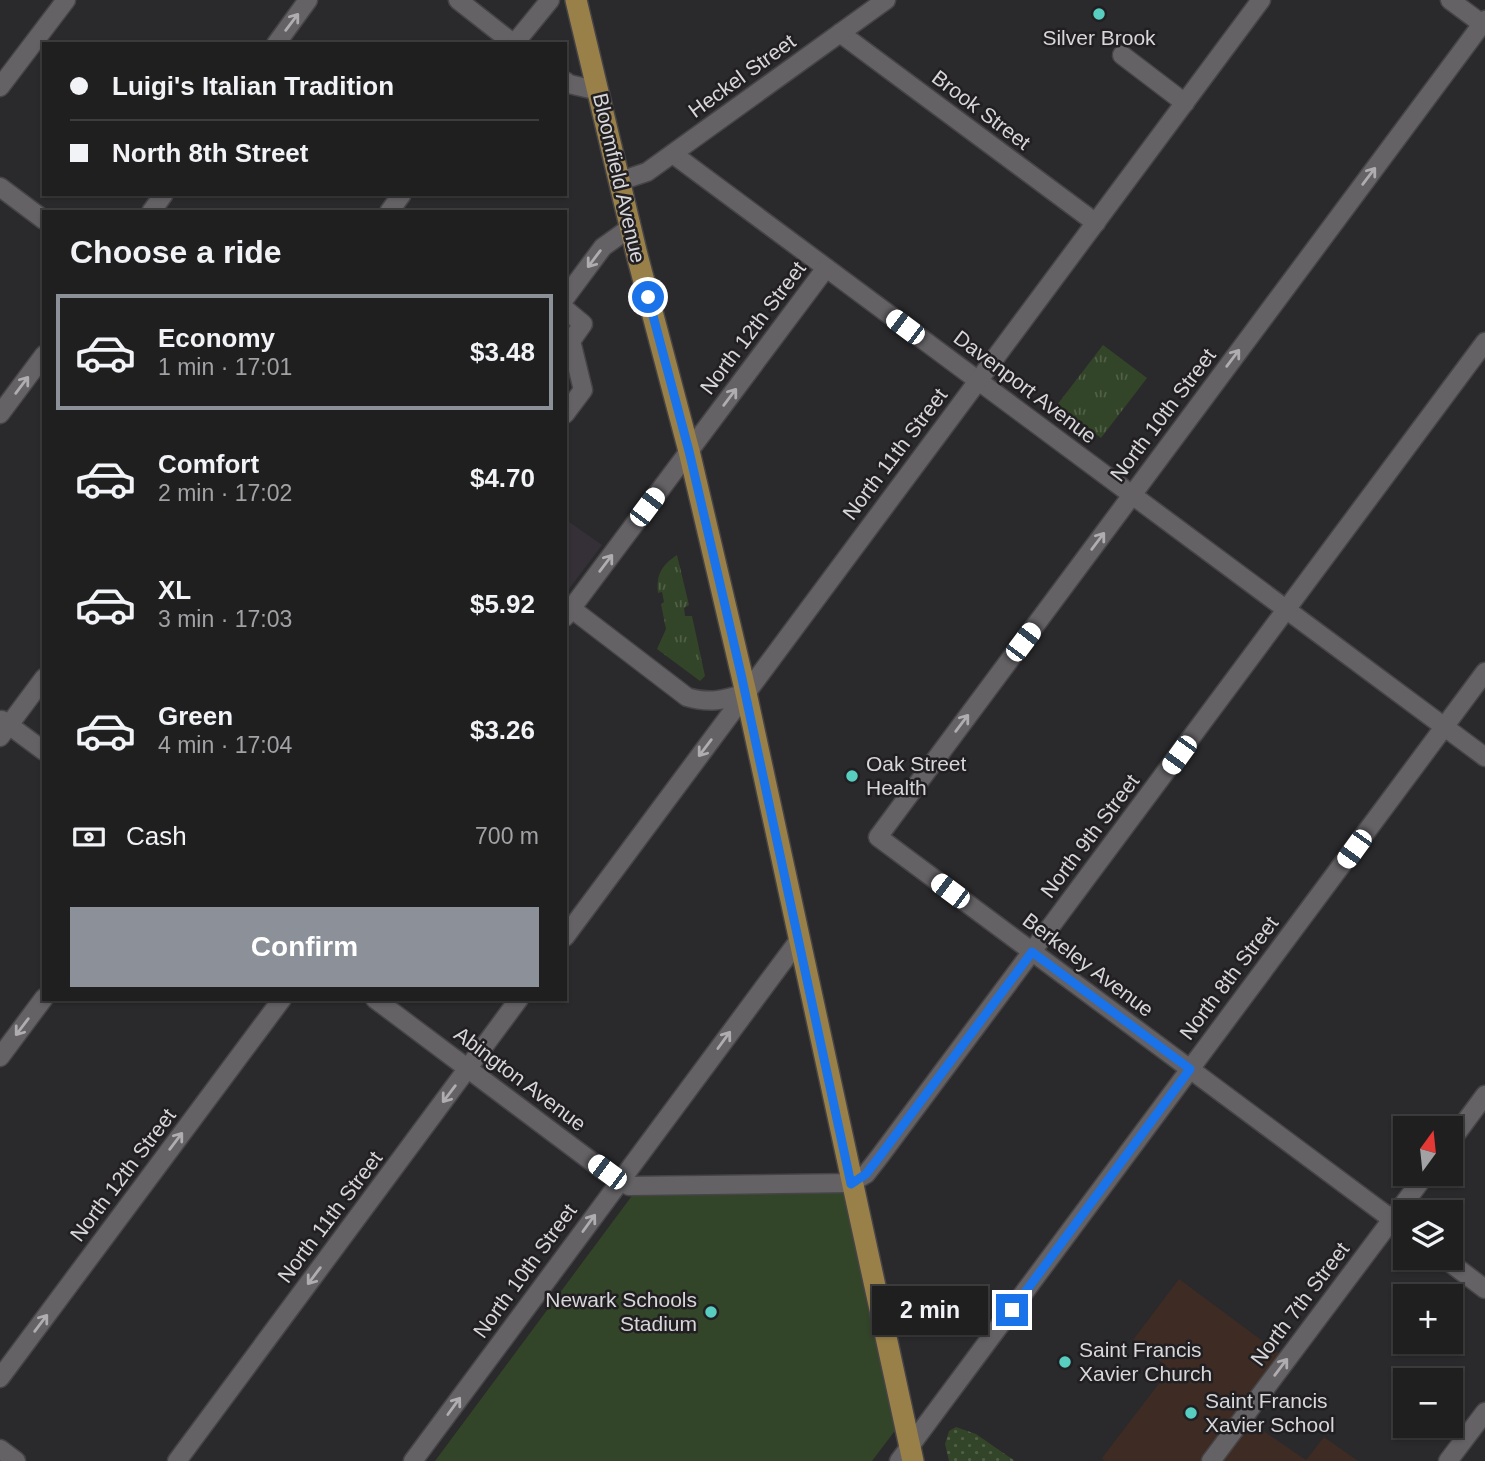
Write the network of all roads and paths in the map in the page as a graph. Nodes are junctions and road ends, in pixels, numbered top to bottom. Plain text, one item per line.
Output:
1 (66, 0) edge
2 (309, 0) edge
3 (458, 0) edge
4 (550, 0) edge
5 (576, 0) edge
6 (886, 0) edge
7 (1261, 0) edge
8 (1450, 0) edge
9 (1484, 23) edge
10 (840, 33) junction
11 (278, 42) edge
12 (511, 42) edge
13 (516, 42) edge
14 (1122, 55) dead end
15 (567, 83) edge
16 (0, 87) edge
17 (599, 91) junction
18 (1185, 103) junction
19 (673, 153) junction
20 (620, 181) junction
21 (0, 187) edge
22 (42, 218) edge
23 (1096, 223) junction
24 (631, 227) junction
25 (826, 268) junction
26 (567, 295) edge
27 (567, 311) edge
28 (1485, 342) edge
29 (42, 358) edge
30 (978, 381) junction
31 (567, 411) edge
32 (0, 414) edge
33 (689, 451) junction
34 (1132, 495) junction
35 (1286, 609) junction
36 (568, 613) edge
37 (1485, 672) edge
38 (42, 680) edge
39 (746, 693) junction
40 (3, 727) edge
41 (1445, 727) junction
42 (42, 750) edge
43 (1485, 757) edge
44 (878, 837) joint
45 (567, 934) edge
46 (799, 940) junction
47 (1032, 952) junction
48 (42, 1001) edge
49 (281, 1001) edge
50 (378, 1001) edge
51 (518, 1001) edge
52 (0, 1057) edge
53 (468, 1068) junction
54 (1190, 1069) junction
55 (1485, 1095) edge
56 (1463, 1125) edge
57 (620, 1182) junction
58 (851, 1184) junction
59 (1393, 1220) edge
60 (1393, 1232) edge
61 (1460, 1270) edge
62 (1485, 1289) edge
63 (0, 1378) edge
64 (1485, 1412) edge
65 (0, 1449) edge
66 (907, 1456) edge
67 (16, 1461) edge
68 (177, 1461) edge
69 (413, 1461) edge
70 (1211, 1461) edge
71 (1448, 1461) edge

1 - 16 street
11 -> 2 street
3 - 12 street
4 - 13 street
5 - 17 main road, Bloomfield Avenue
6 - 10 street, Heckel Street
7 - 18 street, North 11th Street
8 - 9 street
34 -> 9 street, North 10th Street
10 - 19 street, Heckel Street
10 - 23 street, Brook Street
14 - 18 street
15 - 17 street
17 - 20 main road, Bloomfield Avenue
18 - 23 street, North 11th Street
19 - 20 street, Heckel Street
19 - 25 street, Davenport Avenue
20 - 24 main road, Bloomfield Avenue
21 - 22 street
23 - 30 street, North 11th Street
24 -> 26 street
24 - 33 main road, Bloomfield Avenue
25 - 30 street, Davenport Avenue
33 -> 25 street, North 12th Street
27 - 31 street
28 - 35 street, North 9th Street
32 -> 29 street
30 - 34 street, Davenport Avenue
30 - 39 street, North 11th Street
36 -> 33 street, North 12th Street
33 - 39 main road, Bloomfield Avenue
34 - 35 street, Davenport Avenue
44 -> 34 street, North 10th Street
35 - 41 street, Davenport Avenue
35 - 47 street, North 9th Street
36 - 39 street
37 - 41 street, North 8th Street
38 - 40 street
39 -> 45 street, North 11th Street
39 - 46 main road, Bloomfield Avenue
40 - 42 street
41 - 43 street, Davenport Avenue
41 - 54 street, North 8th Street
44 - 47 street, Berkeley Avenue
57 -> 46 street, North 10th Street
46 - 58 main road, Bloomfield Avenue
47 - 54 street, Berkeley Avenue
47 - 58 street, North 9th Street
48 -> 52 street
63 -> 49 street, North 12th Street
50 - 53 street, Abington Avenue
51 - 53 street, North 11th Street
53 - 57 street, Abington Avenue
53 -> 68 street, North 11th Street
54 - 59 street, Berkeley Avenue
54 - 66 street, North 8th Street
55 - 56 street
57 - 58 street, Abington Avenue
69 -> 57 street, North 10th Street
58 - 66 main road, Bloomfield Avenue
70 -> 60 street, North 7th Street
61 - 62 street
64 - 71 street
65 - 67 street

